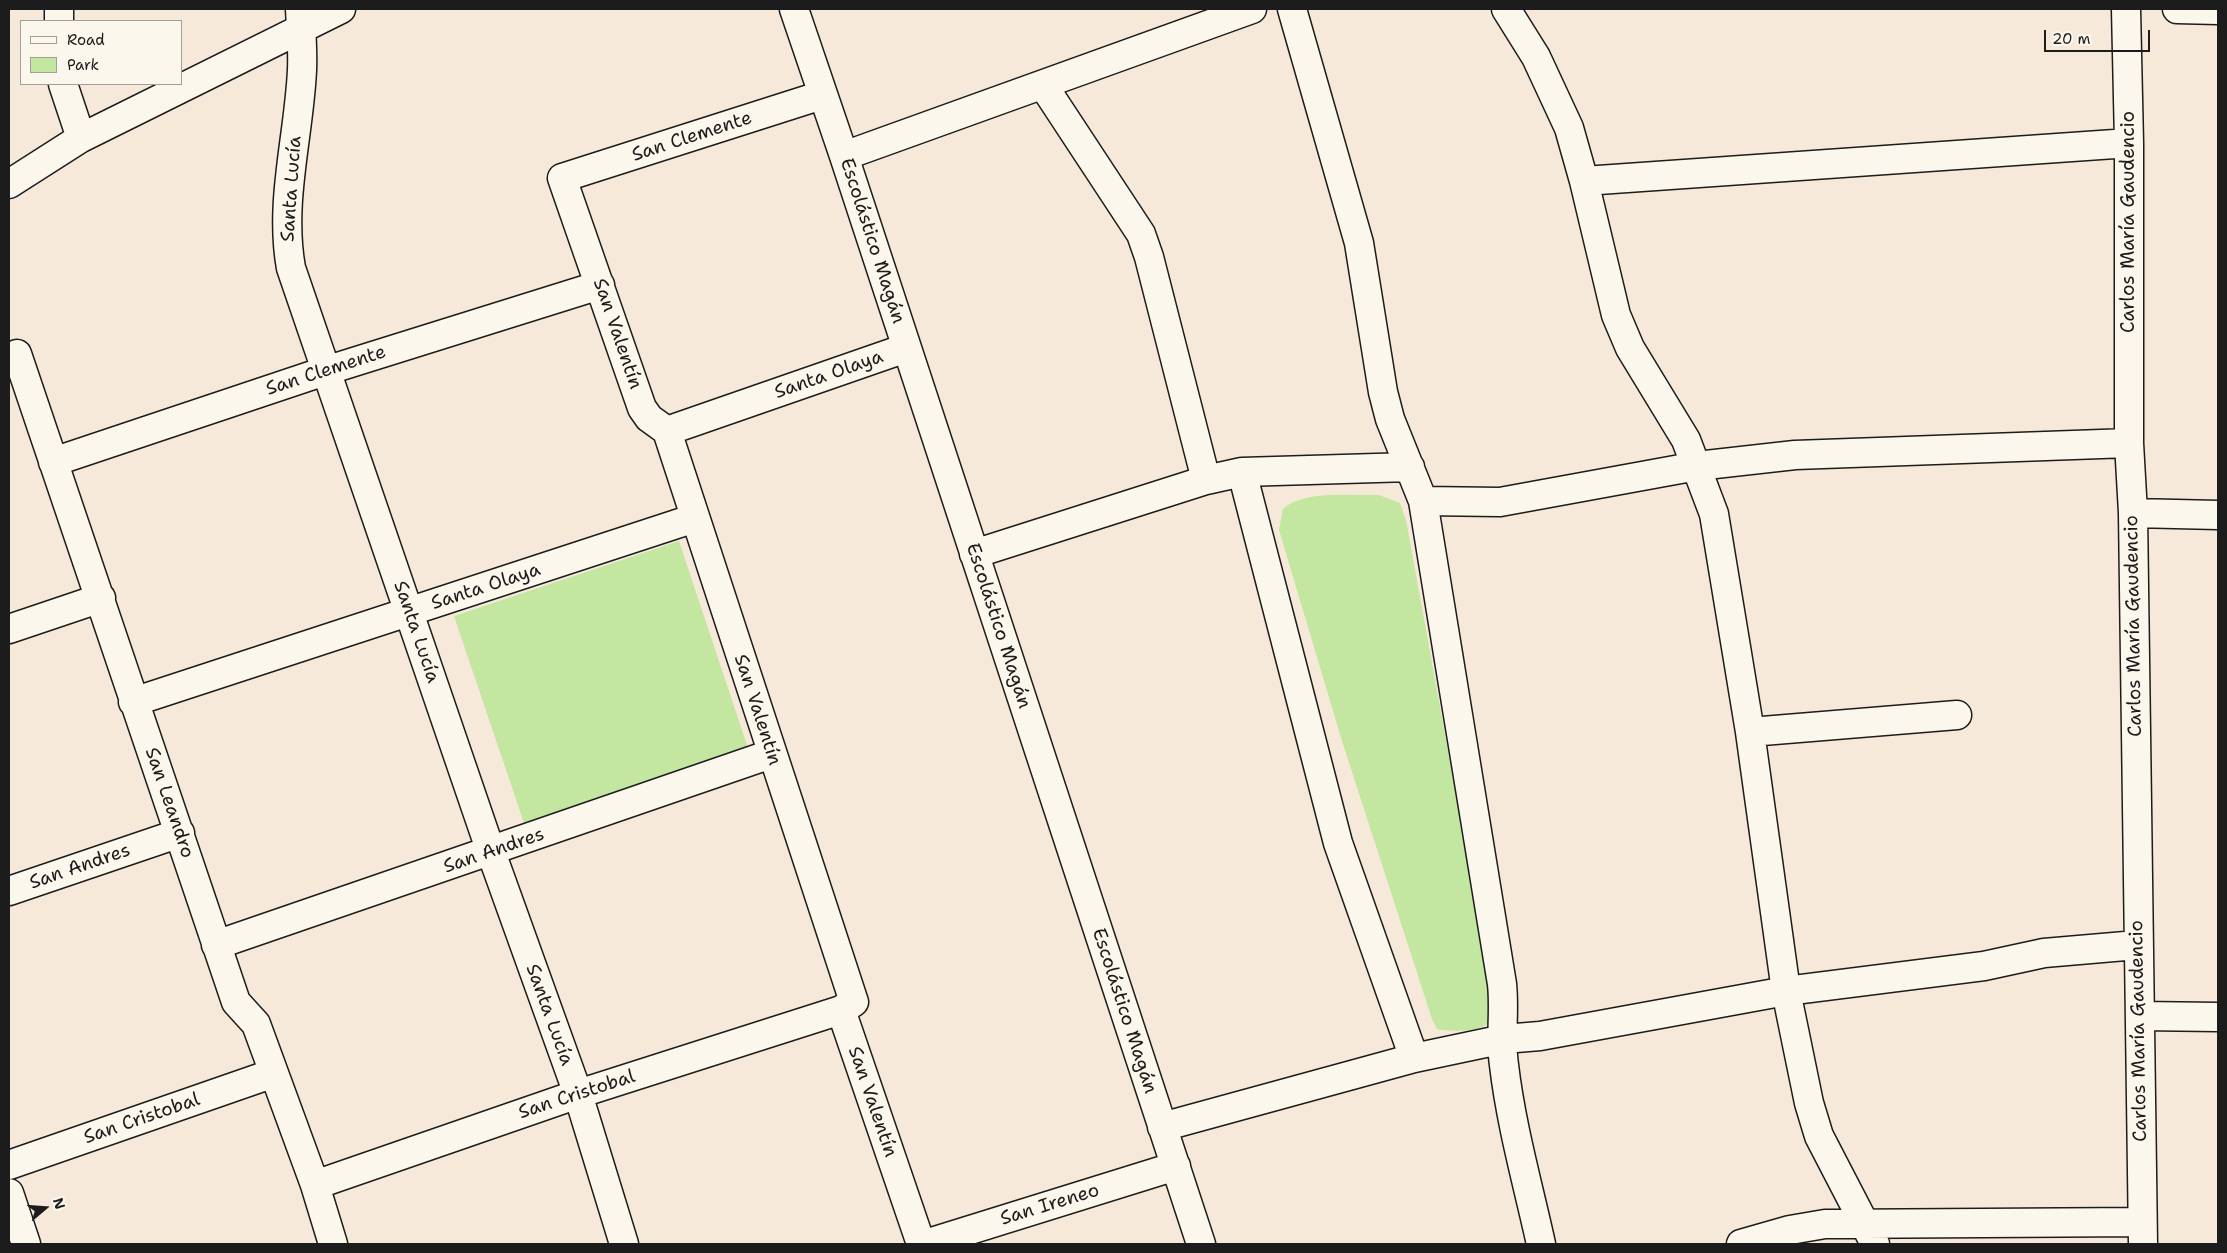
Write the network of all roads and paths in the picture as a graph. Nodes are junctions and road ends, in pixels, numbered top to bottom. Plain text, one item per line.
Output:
1 (341, 9) edge
2 (794, 9) edge
3 (1252, 9) edge
4 (1292, 9) edge
5 (1506, 9) edge
6 (2126, 9) edge
7 (2177, 9) edge
8 (2218, 10) edge
9 (301, 18) edge
10 (182, 83) edge
11 (63, 85) edge
12 (178, 85) edge
13 (1043, 85) junction
14 (822, 95) junction
15 (81, 138) junction
16 (2129, 144) junction
17 (844, 156) junction
18 (562, 178) joint
19 (1584, 181) junction
20 (9, 184) edge
21 (600, 285) junction
22 (906, 348) junction
23 (16, 354) dead end
24 (325, 371) junction
25 (666, 431) junction
26 (2129, 443) junction
27 (53, 462) junction
28 (1697, 466) junction
29 (1410, 467) junction
30 (1242, 472) junction
31 (1206, 480) junction
32 (1423, 501) junction
33 (2133, 513) junction
34 (2218, 515) edge
35 (695, 518) junction
36 (974, 554) junction
37 (101, 598) junction
38 (410, 612) junction
39 (9, 629) edge
40 (133, 702) junction
41 (1957, 715) dead end
42 (1750, 732) junction
43 (771, 754) junction
44 (180, 833) junction
45 (491, 852) junction
46 (9, 891) edge
47 (216, 945) junction
48 (2137, 945) junction
49 (1786, 991) junction
50 (841, 1010) junction
51 (2140, 1016) junction
52 (2218, 1016) edge
53 (1504, 1039) junction
54 (1414, 1058) junction
55 (274, 1073) junction
56 (578, 1094) junction
57 (1162, 1127) junction
58 (9, 1165) edge
59 (1176, 1166) junction
60 (315, 1185) junction
61 (9, 1193) edge
62 (1870, 1233) edge
63 (2142, 1233) edge
64 (26, 1244) edge
65 (334, 1244) edge
66 (624, 1244) edge
67 (921, 1244) edge
68 (926, 1244) edge
69 (1201, 1244) edge
70 (1541, 1244) edge
71 (1741, 1244) edge

1 - 9 street
2 - 14 street, Escolástico Magán
3 - 13 street
4 - 29 street
5 - 19 street
6 - 16 street, Carlos María Gaudencio
7 - 8 street
9 - 10 street
9 - 24 street, Santa Lucía
11 - 15 street
12 - 15 street
13 - 17 street
13 - 31 street
14 - 17 street, Escolástico Magán
14 - 18 street, San Clemente
15 - 20 street
16 - 19 street
16 - 26 street, Carlos María Gaudencio
17 - 22 street, Escolástico Magán
18 - 21 street, San Valentín
19 - 28 street
21 - 24 street, San Clemente
21 - 25 street, San Valentín
22 - 25 street, Santa Olaya
22 - 36 street, Escolástico Magán
23 - 27 street, San Leandro
24 - 27 street, San Clemente
24 - 38 street, Santa Lucía
25 - 35 street, San Valentín
26 - 28 street
26 - 33 street, Carlos María Gaudencio
27 - 37 street, San Leandro
28 - 32 street
28 - 42 street
29 - 30 street
29 - 32 street
30 - 31 street
30 - 54 street
31 - 36 street
32 - 53 street
33 - 34 street
33 - 48 street, Carlos María Gaudencio
35 - 38 street, Santa Olaya
35 - 43 street, San Valentín
36 - 57 street, Escolástico Magán
37 - 39 street
37 - 40 street, San Leandro
38 - 40 street, Santa Olaya
38 - 45 street, Santa Lucía
40 - 44 street, San Leandro
41 - 42 street
42 - 49 street
43 - 45 street, San Andres
43 - 50 street, San Valentín
44 - 46 street, San Andres
44 - 47 street, San Leandro
45 - 47 street, San Andres
45 - 56 street, Santa Lucía
47 - 55 street, San Leandro
48 - 49 street
48 - 51 street, Carlos María Gaudencio
49 - 53 street
49 - 62 street
50 - 56 street, San Cristobal
50 - 67 street, San Valentín
51 - 52 street
51 - 63 street, Carlos María Gaudencio
53 - 54 street
53 - 70 street
54 - 57 street
55 - 58 street, San Cristobal
55 - 60 street, San Leandro
56 - 60 street, San Cristobal
56 - 66 street, Santa Lucía
57 - 59 street, Escolástico Magán
59 - 68 street, San Ireneo
59 - 69 street, Escolástico Magán
60 - 65 street, San Leandro
61 - 64 street
62 - 63 street
62 - 71 street

